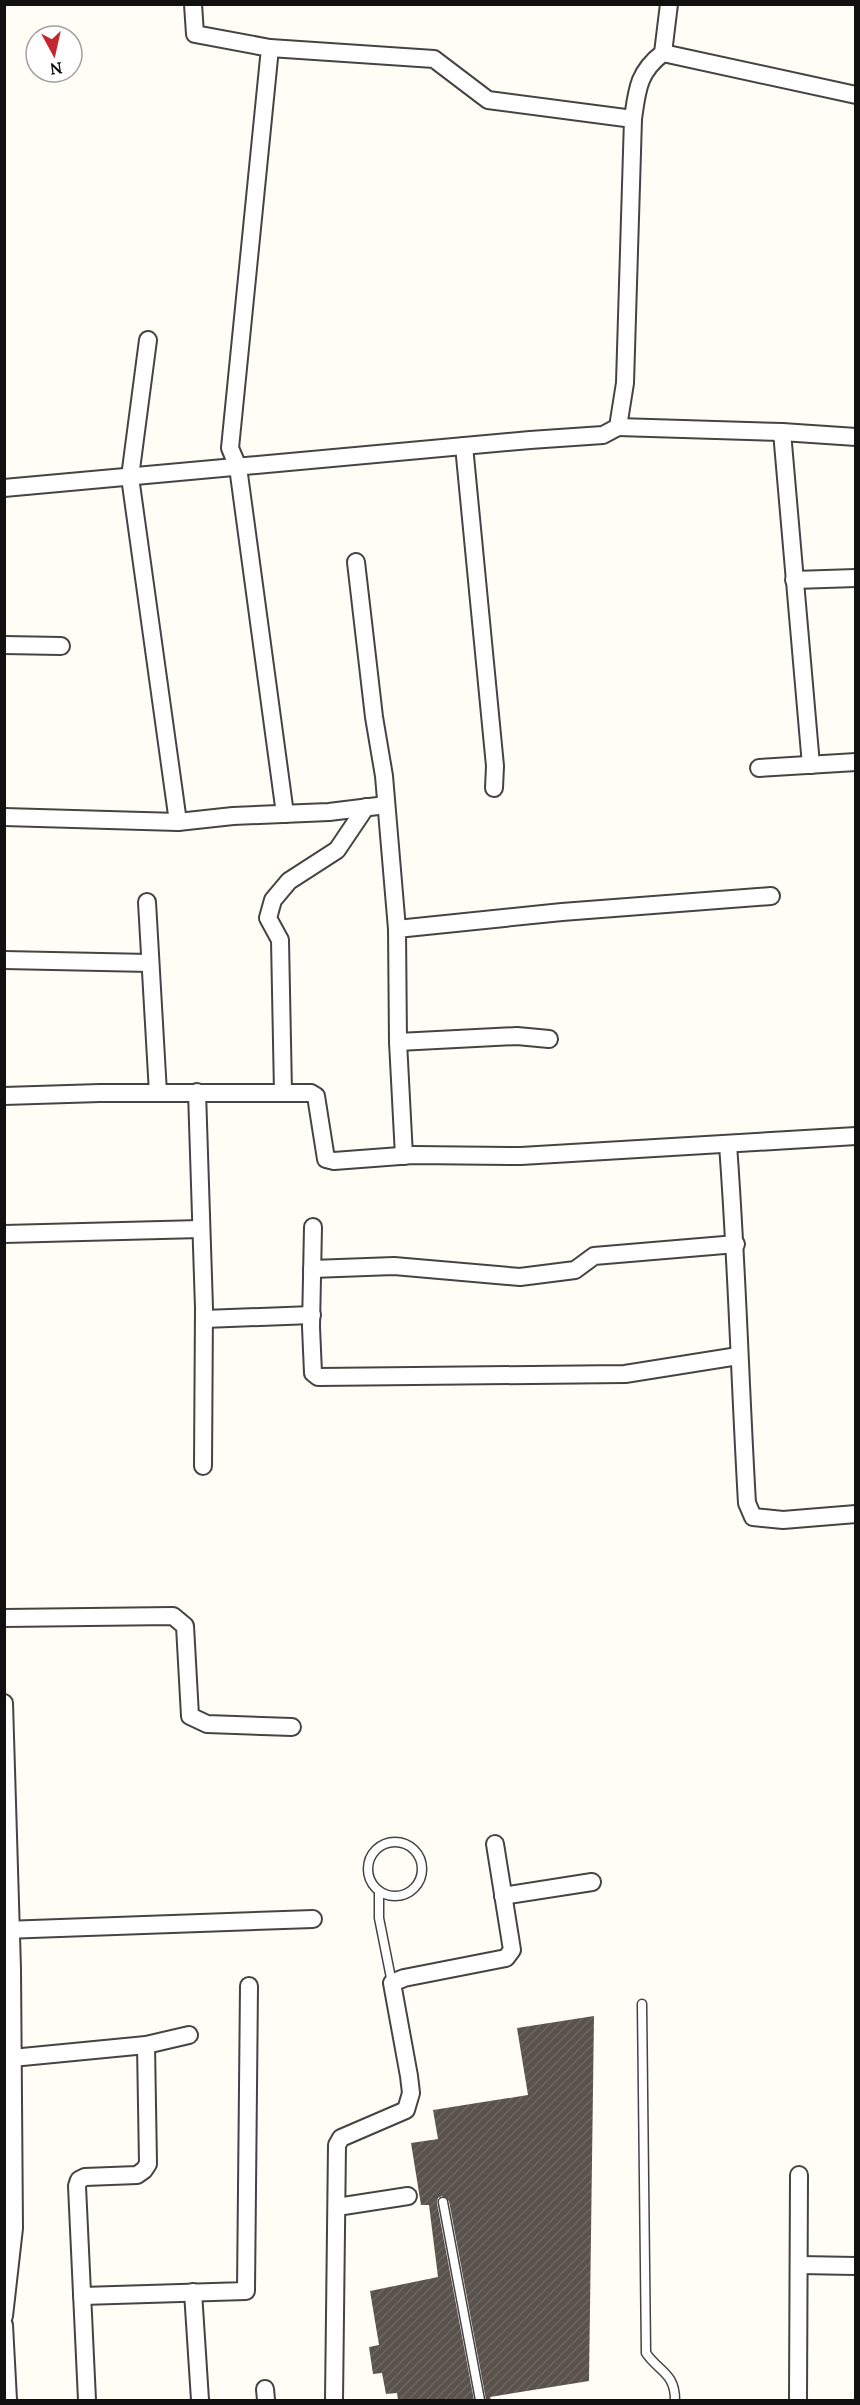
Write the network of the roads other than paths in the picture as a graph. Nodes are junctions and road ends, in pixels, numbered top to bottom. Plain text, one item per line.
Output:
1 (193, 4) edge
2 (669, 4) edge
3 (270, 48) junction
4 (663, 53) junction
5 (855, 94) edge
6 (633, 118) junction
7 (148, 340) dead end
8 (618, 427) junction
9 (782, 432) junction
10 (855, 438) edge
11 (464, 446) junction
12 (238, 467) junction
13 (130, 477) junction
14 (4, 488) edge
15 (356, 562) dead end
16 (855, 578) edge
17 (794, 580) junction
18 (4, 645) edge
19 (61, 646) dead end
20 (855, 762) edge
21 (811, 765) junction
22 (759, 768) dead end
23 (494, 788) dead end
24 (386, 805) junction
25 (366, 807) junction
26 (285, 814) junction
27 (4, 817) edge
28 (178, 822) junction
29 (771, 896) dead end
30 (147, 903) dead end
31 (397, 929) junction
32 (4, 960) edge
33 (150, 963) junction
34 (549, 1039) dead end
35 (398, 1042) junction
36 (197, 1092) junction
37 (283, 1092) junction
38 (158, 1093) junction
39 (4, 1096) edge
40 (855, 1136) edge
41 (728, 1145) junction
42 (404, 1156) junction
43 (4, 1221) edge
44 (313, 1227) dead end
45 (201, 1229) junction
46 (5, 1234) edge
47 (736, 1244) junction
48 (312, 1269) junction
49 (312, 1314) junction
50 (204, 1319) junction
51 (738, 1356) junction
52 (203, 1466) dead end
53 (855, 1514) edge
54 (4, 1618) edge
55 (4, 1703) edge
56 (292, 1727) dead end
57 (495, 1844) dead end
58 (592, 1882) dead end
59 (379, 1891) junction
60 (503, 1896) junction
61 (313, 1919) dead end
62 (8, 1930) edge
63 (392, 1983) junction
64 (249, 1986) dead end
65 (642, 2004) dead end
66 (189, 2035) dead end
67 (146, 2045) junction
68 (12, 2058) junction
69 (799, 2175) dead end
70 (408, 2196) dead end
71 (443, 2202) dead end
72 (337, 2207) junction
73 (799, 2265) junction
74 (855, 2266) edge
75 (193, 2292) junction
76 (82, 2296) junction
77 (4, 2316) edge
78 (4, 2325) edge
79 (335, 2399) edge
80 (8, 2400) edge
81 (87, 2400) edge
82 (200, 2400) edge
83 (480, 2400) edge
84 (675, 2400) edge
85 (798, 2400) edge

1 - 3 street
2 - 4 street
3 - 6 street
3 - 12 street
4 - 5 street
4 - 6 street
6 - 8 street
7 - 13 street
8 - 9 street
8 - 11 street
9 - 10 street
9 - 17 street
11 - 12 street
11 - 23 street
12 - 13 street
12 - 26 street
13 - 14 street
13 - 28 street
15 - 24 street
16 - 17 street
17 - 21 street
18 - 19 street
20 - 21 street
21 - 22 street
24 - 25 street
24 - 31 street
25 - 26 street
25 - 37 street
26 - 28 street
27 - 28 street
29 - 31 street
30 - 33 street
31 - 35 street
32 - 33 street
33 - 38 street
34 - 35 street
35 - 42 street
36 - 37 street
36 - 38 street
36 - 45 street
37 - 42 street
38 - 39 street
40 - 41 street
41 - 42 street
41 - 47 street
43 - 46 street
44 - 48 street
45 - 46 street
45 - 50 street
47 - 48 street
47 - 51 street
48 - 49 street
49 - 50 street
49 - 51 street
50 - 52 street
51 - 53 street
54 - 56 street
55 - 62 street
57 - 60 street
58 - 60 street
59 - 59 lane
59 - 63 lane
60 - 63 street
61 - 62 street
62 - 68 street
63 - 72 street
64 - 75 street
65 - 84 lane
66 - 67 street
67 - 68 street
67 - 76 street
68 - 77 street
69 - 73 street
70 - 72 street
71 - 83 lane
72 - 79 street
73 - 74 street
73 - 85 street
75 - 76 street
75 - 82 street
76 - 81 street
78 - 80 street

